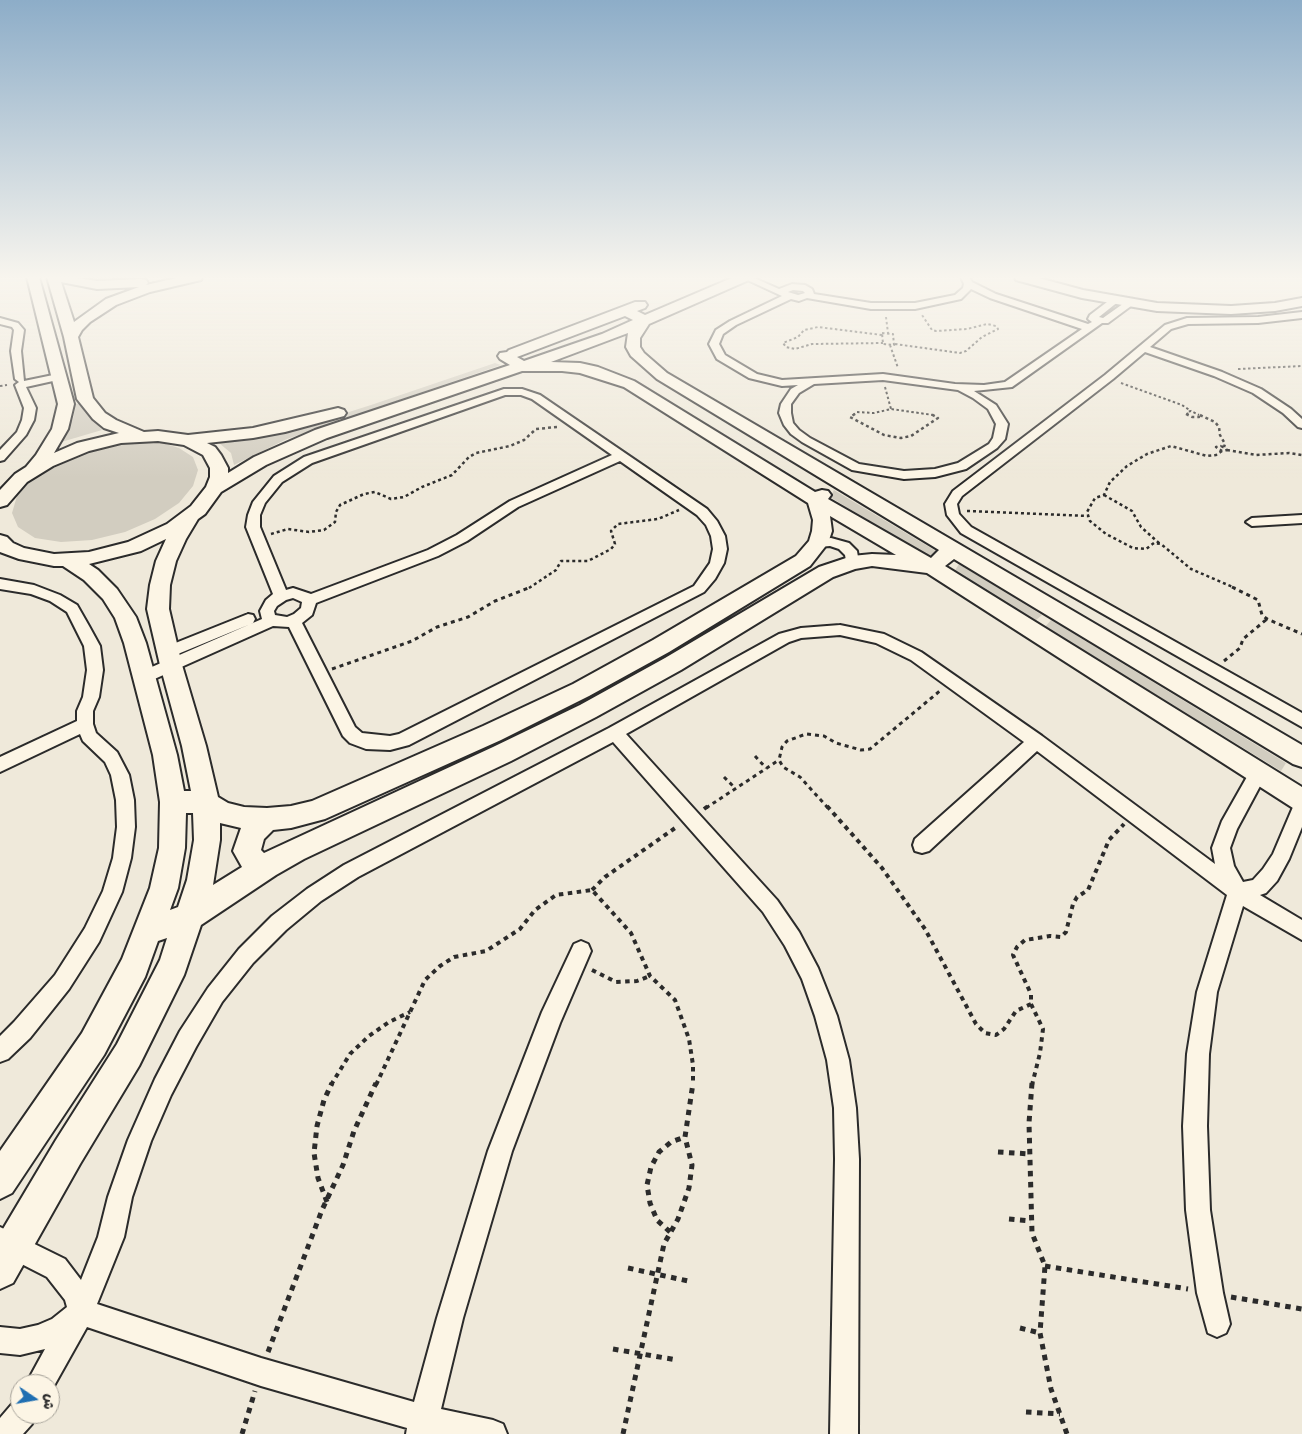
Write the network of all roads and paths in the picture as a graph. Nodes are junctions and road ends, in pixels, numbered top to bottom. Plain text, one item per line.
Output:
1 (17, 344) edge
2 (50, 344) edge
3 (73, 344) edge
4 (538, 344) edge
5 (586, 344) edge
6 (634, 344) edge
7 (714, 344) edge
8 (784, 344) edge
9 (861, 344) edge
10 (886, 344) edge
11 (895, 344) joint
12 (975, 344) edge
13 (1068, 344) edge
14 (1148, 344) edge
15 (890, 345) junction
16 (1143, 348) junction
17 (505, 356) junction
18 (1302, 366) edge
19 (523, 367) junction
20 (57, 372) junction
21 (1218, 374) junction
22 (883, 377) junction
23 (1109, 377) junction
24 (900, 378) junction
25 (22, 381) junction
26 (767, 381) junction
27 (812, 382) junction
28 (1008, 385) junction
29 (956, 387) junction
30 (786, 404) junction
31 (992, 407) junction
32 (891, 409) junction
33 (1191, 411) junction
34 (1200, 416) junction
35 (1302, 424) edge
36 (576, 425) junction
37 (140, 436) junction
38 (188, 440) junction
39 (1224, 447) junction
40 (1226, 450) junction
41 (1222, 451) junction
42 (1302, 455) edge
43 (621, 456) junction
44 (0, 457) edge
45 (30, 472) junction
46 (837, 480) junction
47 (216, 488) junction
48 (7, 489) edge
49 (1104, 495) junction
50 (816, 500) junction
51 (0, 502) edge
52 (691, 504) junction
53 (951, 510) junction
54 (1088, 516) junction
55 (190, 517) junction
56 (1302, 519) edge
57 (1252, 522) dead end
58 (257, 539) junction
59 (0, 541) edge
60 (818, 543) junction
61 (1161, 544) junction
62 (953, 549) junction
63 (9, 554) edge
64 (68, 560) junction
65 (852, 563) junction
66 (932, 567) junction
67 (0, 584) edge
68 (281, 596) junction
69 (309, 600) junction
70 (270, 616) junction
71 (1267, 619) junction
72 (293, 620) junction
73 (1302, 634) edge
74 (135, 643) junction
75 (167, 649) junction
76 (1214, 671) junction
77 (320, 674) junction
78 (144, 677) junction
79 (952, 681) junction
80 (1302, 721) edge
81 (85, 724) junction
82 (615, 733) junction
83 (1036, 740) junction
84 (755, 756) dead end
85 (1302, 757) edge
86 (0, 765) edge
87 (766, 768) dead end
88 (1258, 773) junction
89 (724, 777) dead end
90 (735, 788) dead end
91 (1302, 800) edge
92 (173, 802) junction
93 (206, 804) junction
94 (1302, 805) edge
95 (1134, 813) junction
96 (267, 819) junction
97 (922, 846) dead end
98 (266, 866) junction
99 (1238, 892) junction
100 (188, 917) junction
101 (149, 931) junction
102 (1302, 931) edge
103 (578, 957) joint
104 (650, 976) dead end
105 (1031, 1004) junction
106 (410, 1012) dead end
107 (0, 1051) edge
108 (685, 1137) dead end
109 (998, 1152) dead end
110 (1031, 1154) junction
111 (0, 1181) edge
112 (327, 1202) dead end
113 (1008, 1219) dead end
114 (1031, 1221) junction
115 (670, 1232) dead end
116 (7, 1243) edge
117 (1045, 1266) junction
118 (628, 1268) dead end
119 (0, 1270) edge
120 (688, 1281) dead end
121 (1210, 1293) junction
122 (1302, 1309) edge
123 (81, 1312) junction
124 (1217, 1324) dead end
125 (1020, 1328) dead end
126 (1040, 1333) junction
127 (0, 1340) edge
128 (613, 1349) dead end
129 (677, 1360) dead end
130 (46, 1374) edge
131 (1026, 1412) dead end
132 (1060, 1414) junction
133 (14, 1424) edge
134 (422, 1426) edge
135 (5, 1434) edge
136 (493, 1434) edge
137 (844, 1434) edge
138 (1067, 1434) edge

1 - 25 street
2 - 20 street
3 - 37 street
4 - 17 street
5 - 19 street
6 - 46 street
7 - 26 street
8 - 9 path
10 - 15 path
11 - 12 path
11 - 15 path
13 - 28 street
14 - 16 street
15 - 24 path
16 - 21 street
16 - 23 street
17 - 19 street
17 - 38 street
18 - 21 path
19 - 47 street
19 - 50 street
20 - 25 street
20 - 45 street
21 - 35 street
22 - 24 street
22 - 27 street
22 - 32 path
23 - 33 path
23 - 53 street
24 - 29 street
25 - 44 street
26 - 27 street
26 - 30 street
27 - 30 street
28 - 29 street
28 - 31 street
29 - 31 street
30 - 31 street
32 - 32 path
33 - 34 path
33 - 34 path
34 - 39 path
36 - 43 street
36 - 58 path
36 - 58 street
37 - 38 street
37 - 45 street
38 - 47 street
39 - 40 path
39 - 41 path
40 - 41 path
40 - 42 path
41 - 49 path
43 - 52 street
43 - 69 street
45 - 48 street
46 - 50 street
46 - 62 street
47 - 55 street
48 - 51 street
49 - 54 path
49 - 61 path
50 - 60 street
50 - 66 street
52 - 77 path
52 - 77 street
53 - 54 path
53 - 76 street
54 - 61 path
55 - 64 street
55 - 75 street
56 - 57 street
58 - 68 street
59 - 63 street
60 - 65 street
60 - 96 street
61 - 71 path
62 - 66 street
62 - 85 street
63 - 64 street
64 - 74 street
65 - 66 street
65 - 98 street
66 - 88 street
67 - 81 street
68 - 69 street
68 - 70 street
69 - 72 street
70 - 72 street
70 - 75 street
71 - 73 path
71 - 76 path
72 - 77 street
74 - 75 street
74 - 78 street
75 - 78 street
75 - 93 street
76 - 80 street
78 - 92 street
79 - 82 street
79 - 83 street
79 - 105 path
81 - 86 street
81 - 107 street
82 - 123 street
82 - 137 street
83 - 95 street
83 - 97 street
84 - 87 path
88 - 91 street
88 - 99 street
89 - 90 path
92 - 93 street
92 - 101 street
93 - 96 street
93 - 100 street
94 - 99 street
95 - 99 street
95 - 105 path
96 - 98 street
98 - 100 street
99 - 102 street
99 - 121 street
100 - 101 street
100 - 116 street
101 - 111 street
103 - 104 path
103 - 134 street
105 - 110 path
106 - 112 path
108 - 115 path
109 - 110 path
110 - 114 path
113 - 114 path
114 - 117 path
116 - 119 street
116 - 123 street
117 - 121 path
117 - 126 path
118 - 120 path
121 - 122 path
121 - 124 street
123 - 127 street
123 - 130 street
123 - 134 street
125 - 126 path
126 - 132 path
128 - 129 path
131 - 132 path
132 - 138 path
133 - 135 street
134 - 136 street

